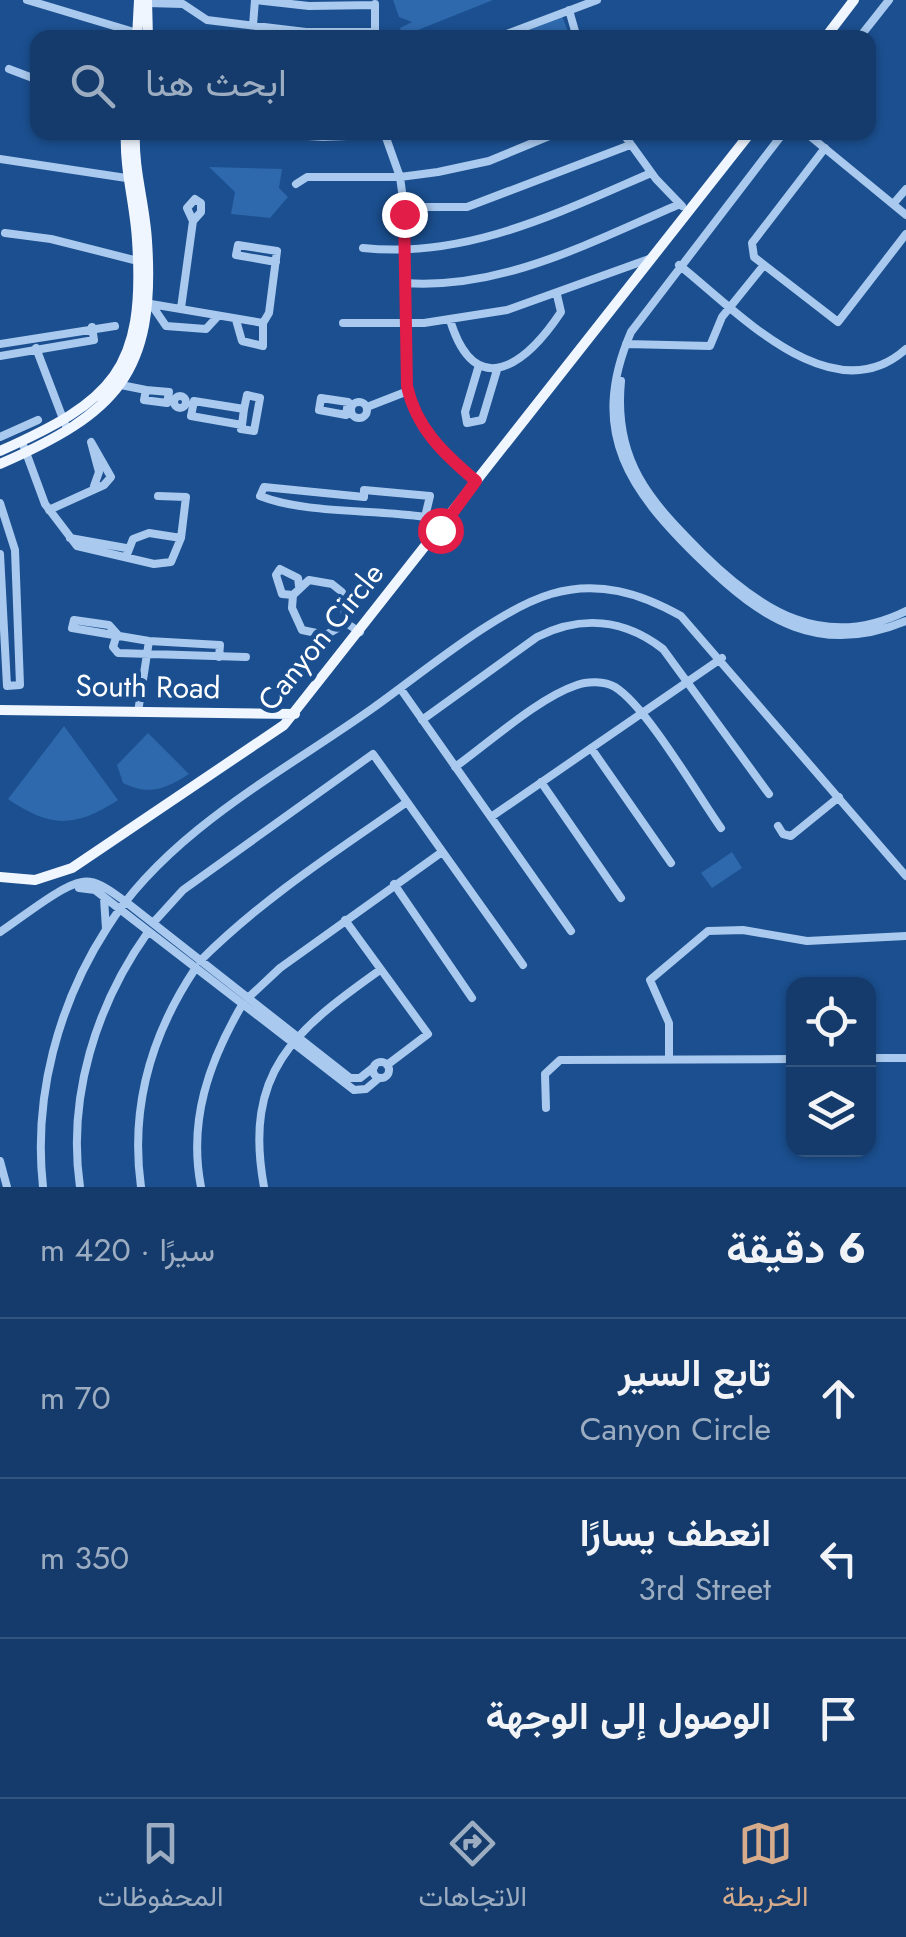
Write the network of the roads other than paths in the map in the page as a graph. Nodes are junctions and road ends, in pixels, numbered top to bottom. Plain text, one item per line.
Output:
1 (26, 0) edge
2 (255, 0) edge
3 (597, 0) edge
4 (854, 0) edge
5 (889, 0) edge
6 (144, 1) edge
7 (375, 2) edge
8 (568, 10) junction
9 (253, 25) junction
10 (125, 30) edge
11 (145, 30) edge
12 (253, 30) edge
13 (291, 30) edge
14 (375, 30) edge
15 (517, 30) edge
16 (574, 30) edge
17 (831, 30) edge
18 (865, 30) edge
19 (9, 68) dead end
20 (30, 77) edge
21 (127, 140) edge
22 (135, 140) edge
23 (383, 140) edge
24 (540, 140) edge
25 (627, 140) edge
26 (744, 140) edge
27 (778, 140) edge
28 (815, 140) edge
29 (630, 145) junction
30 (825, 148) junction
31 (0, 158) edge
32 (651, 173) junction
33 (400, 177) junction
34 (133, 179) junction
35 (296, 184) dead end
36 (906, 189) edge
37 (894, 203) junction
38 (404, 208) junction
39 (684, 208) junction
40 (906, 214) edge
41 (194, 221) dead end
42 (5, 233) dead end
43 (906, 234) edge
44 (363, 248) dead end
45 (405, 248) junction
46 (143, 261) junction
47 (653, 261) junction
48 (276, 262) junction
49 (764, 264) junction
50 (678, 265) junction
51 (615, 271) junction
52 (406, 283) junction
53 (632, 286) junction
54 (557, 296) junction
55 (144, 303) junction
56 (731, 306) junction
57 (181, 308) junction
58 (218, 316) junction
59 (236, 320) junction
60 (450, 320) junction
61 (263, 322) junction
62 (406, 322) junction
63 (344, 323) dead end
64 (115, 326) dead end
65 (92, 327) junction
66 (73, 330) junction
67 (33, 340) junction
68 (0, 344) edge
69 (75, 344) junction
70 (629, 344) junction
71 (906, 349) edge
72 (38, 351) junction
73 (0, 356) edge
74 (480, 365) junction
75 (496, 370) junction
76 (121, 385) junction
77 (408, 391) junction
78 (189, 404) junction
79 (349, 408) dead end
80 (244, 409) junction
81 (38, 420) dead end
82 (242, 425) junction
83 (66, 427) junction
84 (0, 437) edge
85 (24, 447) junction
86 (0, 451) edge
87 (0, 464) edge
88 (476, 481) junction
89 (94, 486) junction
90 (158, 496) dead end
91 (0, 503) edge
92 (49, 510) junction
93 (425, 517) junction
94 (2, 519) edge
95 (440, 530) junction
96 (181, 538) junction
97 (4, 540) edge
98 (126, 553) junction
99 (0, 554) edge
100 (298, 582) junction
101 (292, 595) junction
102 (906, 612) edge
103 (906, 620) edge
104 (346, 622) junction
105 (3, 632) edge
106 (360, 632) junction
107 (117, 634) junction
108 (148, 641) junction
109 (204, 642) junction
110 (146, 655) junction
111 (200, 657) junction
112 (219, 657) junction
113 (246, 657) dead end
114 (722, 658) junction
115 (690, 680) junction
116 (400, 688) junction
117 (0, 710) edge
118 (138, 712) junction
119 (294, 714) junction
120 (640, 714) junction
121 (422, 720) junction
122 (591, 748) junction
123 (455, 766) junction
124 (541, 782) junction
125 (770, 794) dead end
126 (839, 797) junction
127 (408, 802) junction
128 (491, 817) junction
129 (778, 826) dead end
130 (721, 828) dead end
131 (442, 852) junction
132 (670, 862) dead end
133 (906, 876) edge
134 (0, 877) edge
135 (140, 883) junction
136 (394, 884) junction
137 (105, 888) junction
138 (64, 890) junction
139 (104, 898) junction
140 (622, 898) dead end
141 (122, 906) junction
142 (345, 920) junction
143 (153, 923) junction
144 (106, 929) junction
145 (571, 930) dead end
146 (0, 932) edge
147 (148, 932) junction
148 (906, 936) edge
149 (197, 965) junction
150 (523, 965) dead end
151 (380, 970) junction
152 (472, 998) dead end
153 (245, 1002) junction
154 (294, 1038) junction
155 (669, 1058) junction
156 (786, 1058) edge
157 (876, 1058) edge
158 (906, 1058) edge
159 (387, 1065) junction
160 (374, 1066) junction
161 (379, 1078) junction
162 (546, 1108) dead end
163 (0, 1161) edge
164 (7, 1187) edge
165 (43, 1187) edge
166 (80, 1187) edge
167 (141, 1187) edge
168 (201, 1187) edge
169 (264, 1187) edge

1 - 10 street
2 - 7 street
2 - 9 street
3 - 8 street
4 - 17 main road
5 - 18 street
6 - 9 street
6 - 11 main road
7 - 14 street
8 - 15 street
8 - 16 street
9 - 12 street
9 - 13 street
19 - 20 street
21 - 34 main road
22 - 34 main road
23 - 33 street
24 - 33 street
25 - 29 street
26 - 39 main road, Canyon Circle
27 - 50 street
28 - 30 street
29 - 32 street
29 - 38 street
30 - 37 street
30 - 49 street
31 - 34 street
32 - 39 street
32 - 45 street
33 - 35 street
33 - 38 street
34 - 46 main road
36 - 37 street
37 - 40 street
38 - 45 street
39 - 47 main road, Canyon Circle
39 - 52 street
41 - 57 street
42 - 46 street
43 - 49 street
44 - 45 street
45 - 52 street
46 - 55 main road
47 - 51 street
47 - 53 main road, Canyon Circle
48 - 48 street
48 - 61 street
49 - 56 street
50 - 56 street
50 - 70 street
51 - 53 street
51 - 54 street
52 - 62 street
53 - 88 main road, Canyon Circle
54 - 60 street
54 - 75 street
55 - 57 street
55 - 58 street
55 - 76 main road
55 - 83 main road
56 - 70 street
56 - 71 street
57 - 58 street
58 - 59 street
59 - 61 street
59 - 61 street
60 - 62 street
60 - 74 street
62 - 63 street
62 - 77 street
64 - 65 street
65 - 66 street
65 - 69 street
66 - 67 street
66 - 69 street
67 - 68 street
67 - 72 street
69 - 72 street
70 - 102 street
70 - 103 street
72 - 73 street
72 - 83 street
74 - 75 street
74 - 75 street
76 - 78 street
76 - 83 main road
77 - 79 street
77 - 88 street
78 - 80 street
78 - 82 street
80 - 82 street
80 - 82 street
81 - 84 street
83 - 85 main road
85 - 86 main road
85 - 87 main road
85 - 92 street
88 - 95 main road, Canyon Circle
89 - 89 street
89 - 92 street
90 - 96 street
91 - 94 street
92 - 98 street
93 - 93 street
93 - 95 street
94 - 97 street
95 - 106 main road, Canyon Circle
96 - 98 street
96 - 98 street
97 - 105 street
99 - 105 street
100 - 101 street
100 - 101 street
100 - 104 street
101 - 104 street
104 - 106 street
106 - 119 main road, Canyon Circle
107 - 107 street
107 - 108 street
107 - 110 street
108 - 109 street
108 - 110 street
109 - 111 street
109 - 112 street
110 - 111 street
110 - 118 street
111 - 112 street
112 - 113 street
114 - 115 street
114 - 116 street
114 - 126 street
115 - 120 street
115 - 121 street
115 - 125 street
116 - 121 street
116 - 135 street
117 - 118 main road, South Road
118 - 119 main road, South Road
119 - 134 main road, Canyon Circle
120 - 122 street
120 - 123 street
120 - 130 street
121 - 123 street
122 - 124 street
122 - 132 street
123 - 128 street
124 - 128 street
124 - 140 street
126 - 129 street
126 - 133 street
127 - 131 street
127 - 143 street
127 - 149 street
128 - 145 street
131 - 136 street
131 - 150 street
135 - 137 street
135 - 141 street
136 - 142 street
136 - 152 street
137 - 138 street
137 - 141 street
138 - 139 street
138 - 146 street
139 - 141 street
139 - 144 street
141 - 143 street
141 - 144 street
141 - 147 street
142 - 151 street
142 - 153 street
143 - 149 street
144 - 165 street
147 - 149 street
147 - 166 street
148 - 155 street
149 - 153 street
149 - 167 street
151 - 154 street
151 - 159 street
153 - 154 street
153 - 168 street
154 - 160 street
154 - 161 street
154 - 169 street
155 - 156 street
155 - 162 street
157 - 158 street
159 - 160 street
159 - 161 street
160 - 161 street
163 - 164 street

